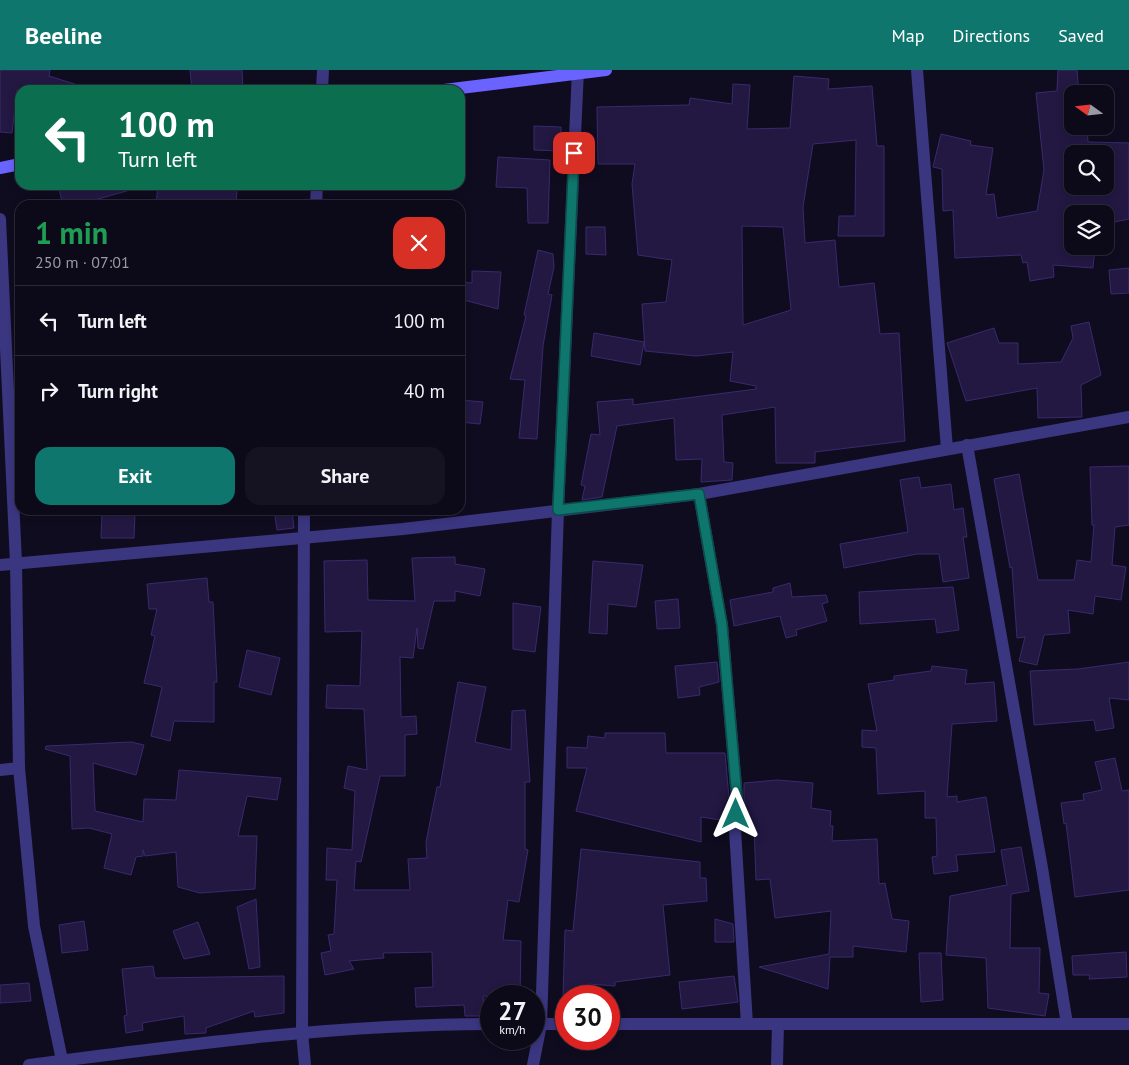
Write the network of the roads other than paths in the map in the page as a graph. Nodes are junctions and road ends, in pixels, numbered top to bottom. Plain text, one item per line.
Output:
1 (323, 70) edge
2 (606, 70) edge
3 (917, 70) edge
4 (578, 72) edge
5 (322, 85) edge
6 (465, 87) edge
7 (15, 165) edge
8 (0, 168) edge
9 (0, 219) edge
10 (1129, 417) edge
11 (967, 445) junction
12 (947, 449) junction
13 (699, 494) junction
14 (558, 510) junction
15 (304, 515) edge
16 (304, 537) junction
17 (16, 563) junction
18 (0, 564) edge
19 (19, 768) junction
20 (0, 770) edge
21 (540, 985) edge
22 (480, 1024) edge
23 (620, 1024) edge
24 (747, 1024) junction
25 (778, 1024) junction
26 (1067, 1024) junction
27 (1129, 1024) edge
28 (302, 1032) junction
29 (535, 1050) edge
30 (62, 1063) edge
31 (29, 1065) edge
32 (305, 1065) edge
33 (533, 1065) edge
34 (776, 1065) edge

1 - 5 street
2 - 4 street
3 - 12 street
4 - 6 street
4 - 14 street
7 - 8 street
9 - 17 street
10 - 11 street
11 - 12 street
11 - 26 street
12 - 13 street
13 - 14 street
13 - 24 street
14 - 16 street
14 - 21 street
15 - 16 street
16 - 17 street
16 - 28 street
17 - 18 street
17 - 19 street
19 - 20 street
19 - 30 street
22 - 28 street
23 - 24 street
24 - 25 street
25 - 26 street
25 - 34 street
26 - 27 street
28 - 30 street
28 - 32 street
29 - 33 street
30 - 31 street

